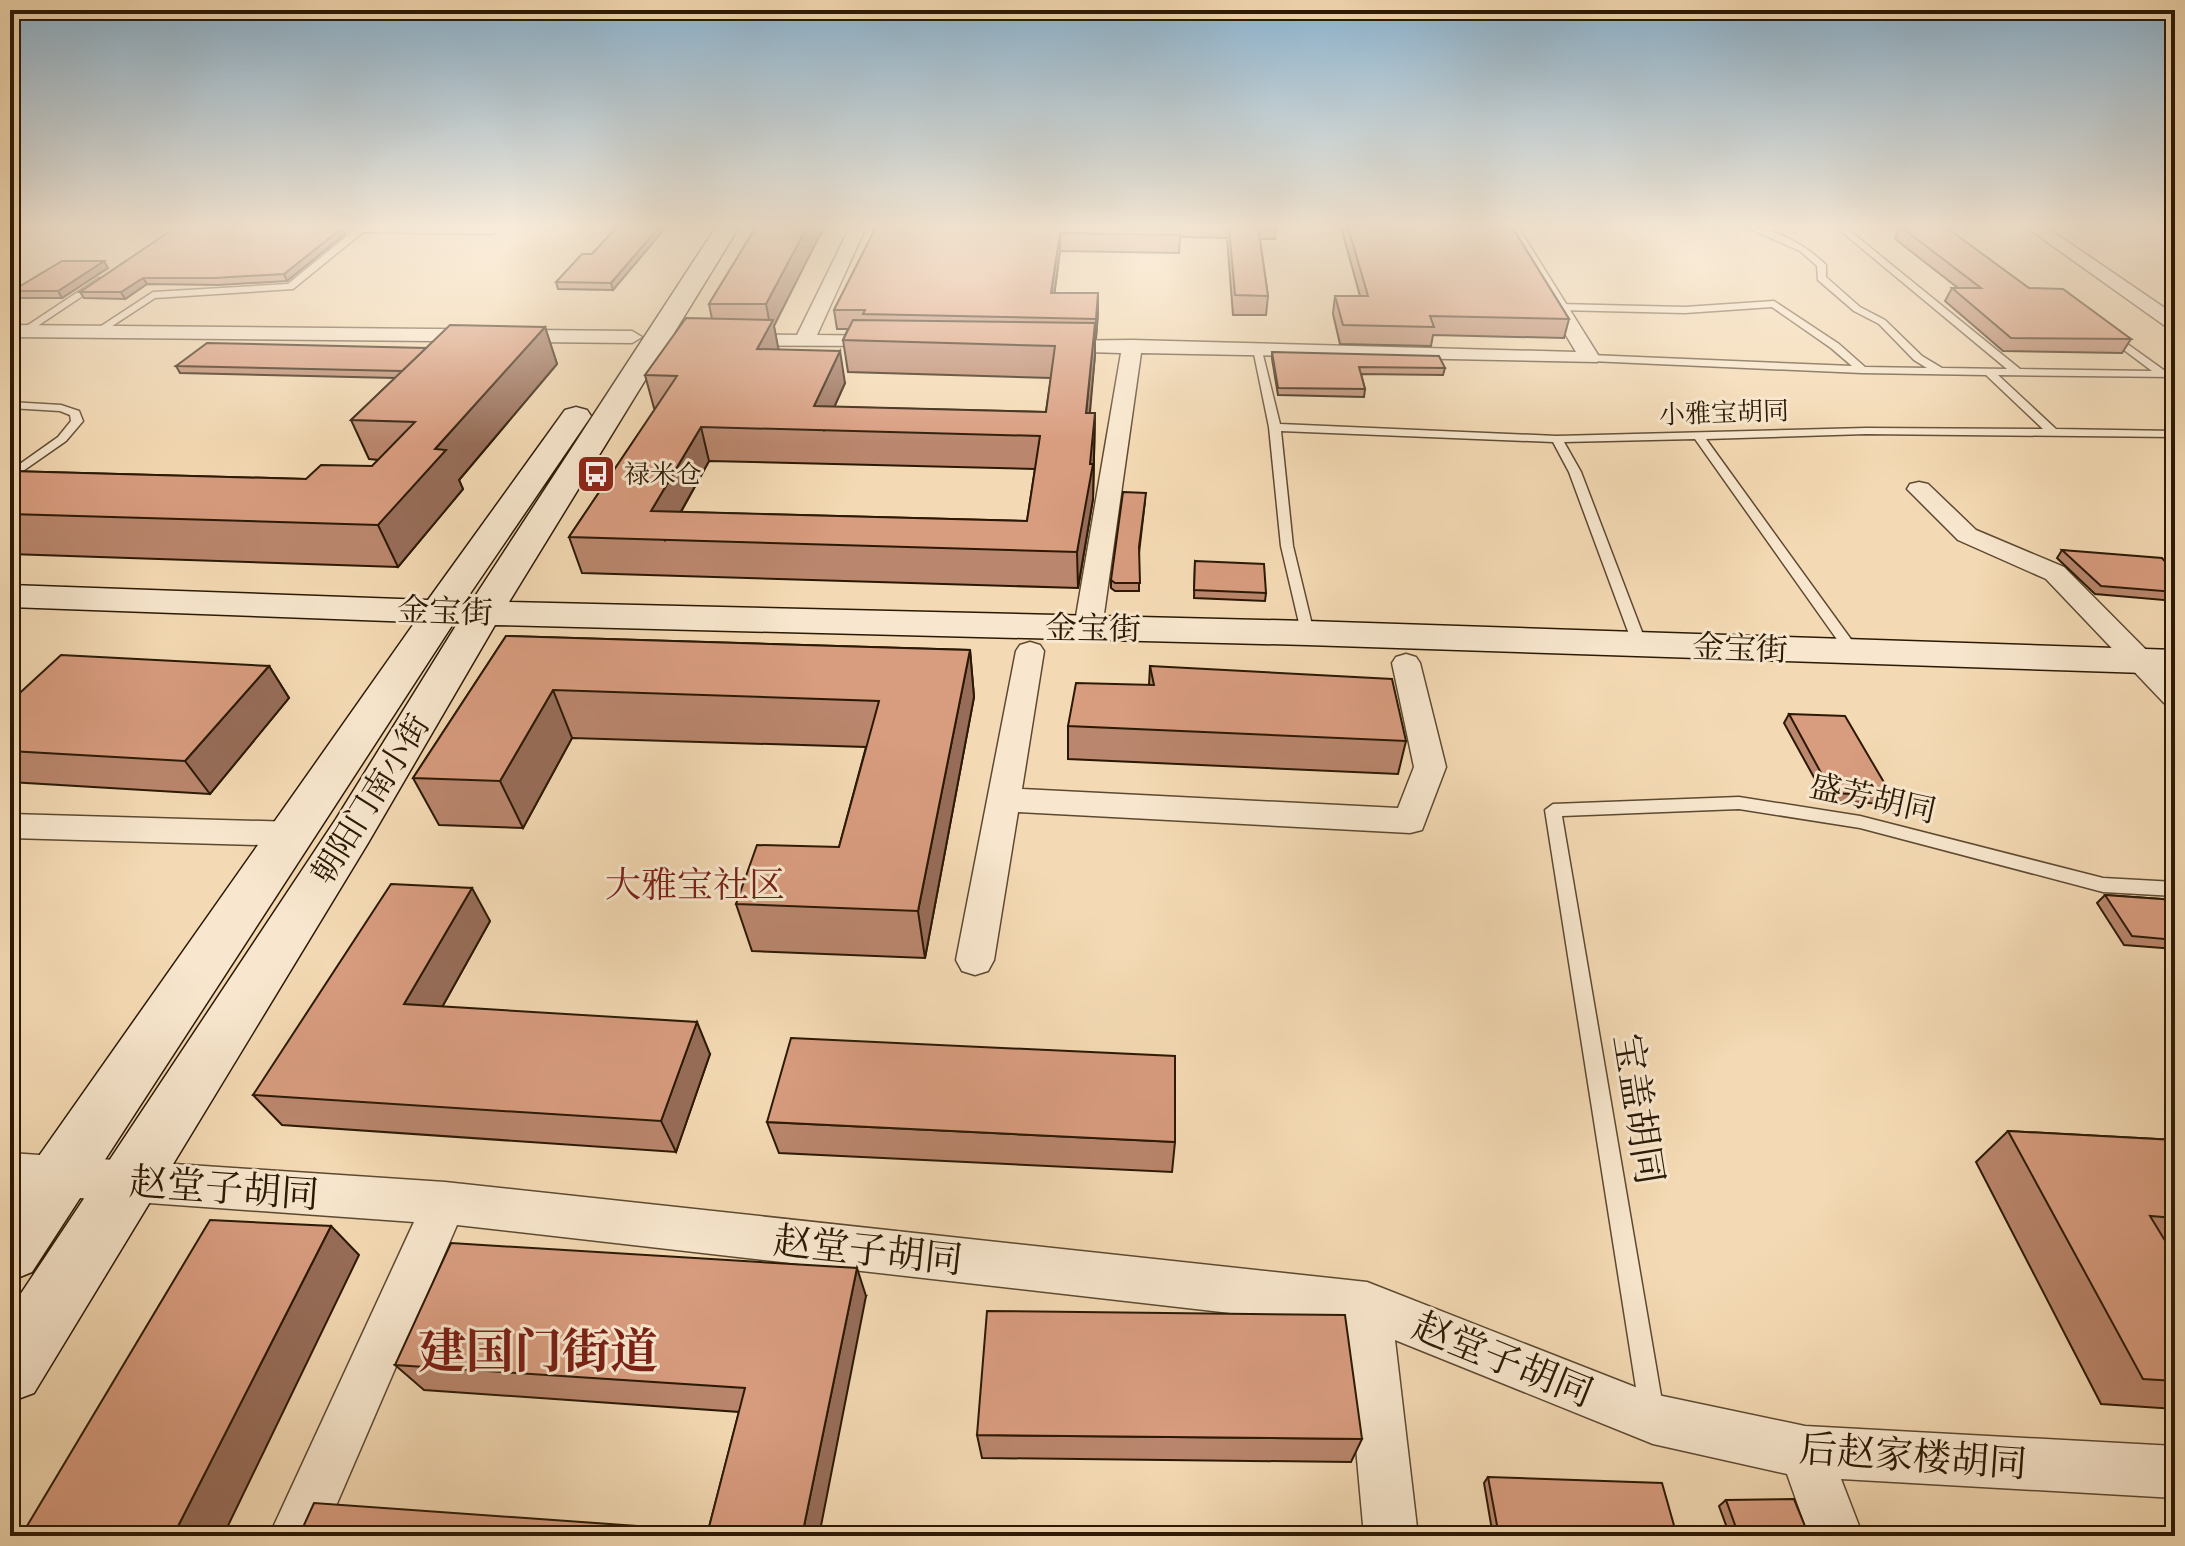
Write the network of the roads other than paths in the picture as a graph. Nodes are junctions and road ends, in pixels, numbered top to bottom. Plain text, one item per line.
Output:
1 (68, 299) edge
2 (147, 299) edge
3 (664, 299) edge
4 (673, 299) edge
5 (824, 299) edge
6 (1553, 299) edge
7 (1846, 299) edge
8 (1928, 299) edge
9 (2138, 299) edge
10 (2146, 305) junction
11 (2175, 305) edge
12 (1558, 307) junction
13 (2175, 324) edge
14 (2100, 328) edge
15 (17, 331) edge
16 (97, 332) junction
17 (644, 338) junction
18 (804, 341) junction
19 (913, 343) edge
20 (1038, 345) edge
21 (1132, 346) junction
22 (1257, 351) junction
23 (1590, 358) junction
24 (1862, 370) junction
25 (1941, 372) junction
26 (1990, 373) junction
27 (2019, 373) junction
28 (2169, 374) edge
29 (10, 405) edge
30 (1275, 427) junction
31 (2053, 433) junction
32 (1697, 434) junction
33 (2175, 434) edge
34 (1557, 439) junction
35 (10, 476) edge
36 (1919, 489) dead end
37 (10, 596) edge
38 (10, 620) edge
39 (456, 623) junction
40 (1088, 628) junction
41 (1307, 633) junction
42 (1640, 645) junction
43 (1030, 651) junction
44 (1853, 652) junction
45 (1406, 663) junction
46 (2167, 678) edge
47 (1003, 800) junction
48 (1553, 810) joint
49 (10, 826) edge
50 (294, 834) junction
51 (2175, 889) edge
52 (975, 960) dead end
53 (10, 1173) edge
54 (62, 1174) junction
55 (127, 1182) junction
56 (445, 1203) junction
57 (10, 1250) edge
58 (1367, 1305) junction
59 (10, 1369) edge
60 (1653, 1419) junction
61 (1805, 1452) junction
62 (2175, 1472) edge
63 (296, 1536) edge
64 (1391, 1536) edge
65 (1836, 1536) edge

1 - 15 lane
2 - 16 lane
3 - 17 main road, 朝阳门南小街
4 - 17 main road, 朝阳门南小街
5 - 18 street
6 - 12 street
7 - 25 lane
8 - 27 lane
9 - 10 street
10 - 11 street
10 - 13 street
12 - 23 street
12 - 24 lane
14 - 28 lane
15 - 16 street
16 - 17 street
17 - 18 street
17 - 39 main road, 朝阳门南小街
17 - 39 main road, 朝阳门南小街
18 - 19 street
20 - 21 street
21 - 22 street
21 - 40 street
22 - 23 street
22 - 30 lane
23 - 24 lane
24 - 25 lane
25 - 26 lane
26 - 27 lane
26 - 31 lane
27 - 28 lane
29 - 35 lane
30 - 34 lane, 小雅宝胡同
30 - 41 lane
31 - 32 lane, 小雅宝胡同
31 - 33 lane, 小雅宝胡同
32 - 34 lane, 小雅宝胡同
32 - 44 lane
34 - 42 lane
36 - 46 street
37 - 39 main road, 金宝街
38 - 39 main road, 金宝街
39 - 40 main road, 金宝街
39 - 43 main road, 金宝街
39 - 50 main road, 朝阳门南小街
39 - 55 main road, 朝阳门南小街
40 - 41 main road, 金宝街
41 - 42 main road, 金宝街
42 - 44 main road, 金宝街
43 - 45 main road, 金宝街
43 - 47 street
44 - 46 main road, 金宝街
45 - 46 main road, 金宝街
45 - 47 street
47 - 52 street
48 - 51 lane, 盛芳胡同
48 - 60 lane, 宝盖胡同
49 - 50 street
50 - 54 main road, 朝阳门南小街
53 - 54 street, 赵堂子胡同
54 - 55 street, 赵堂子胡同
54 - 57 main road, 朝阳门南小街
55 - 56 street, 赵堂子胡同
55 - 59 main road, 朝阳门南小街
56 - 58 street, 赵堂子胡同
56 - 63 street
58 - 60 street, 赵堂子胡同
58 - 64 street
60 - 61 street, 后赵家楼胡同
61 - 62 street, 后赵家楼胡同
61 - 65 street

